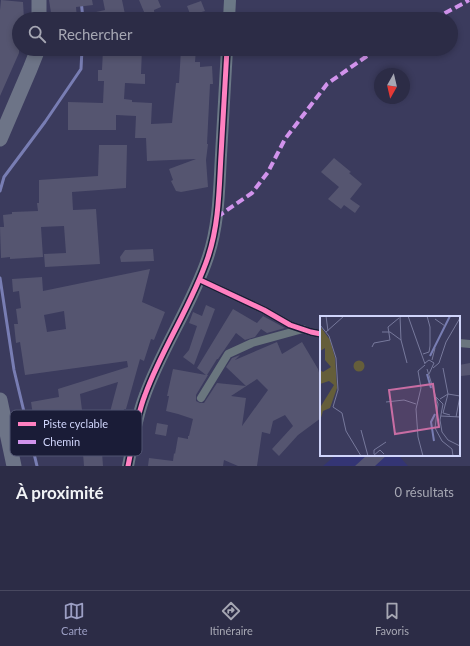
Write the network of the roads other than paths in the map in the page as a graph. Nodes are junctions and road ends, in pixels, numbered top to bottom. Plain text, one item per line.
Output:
1 (39, 0) edge
2 (230, 0) edge
3 (39, 12) edge
4 (229, 12) edge
5 (35, 56) edge
6 (227, 56) edge
7 (0, 139) edge
8 (200, 280) junction
9 (303, 329) junction
10 (320, 334) edge
11 (460, 343) edge
12 (470, 344) edge
13 (201, 398) dead end
14 (0, 400) edge
15 (139, 410) edge
16 (10, 447) edge
17 (12, 456) edge
18 (130, 456) edge
19 (14, 466) edge
20 (128, 466) edge

1 - 3 highway
2 - 4 street
5 - 7 highway
6 - 8 street
8 - 9 street
8 - 15 street
9 - 10 street
9 - 13 street
11 - 12 street
14 - 16 highway
17 - 19 highway
18 - 20 street

